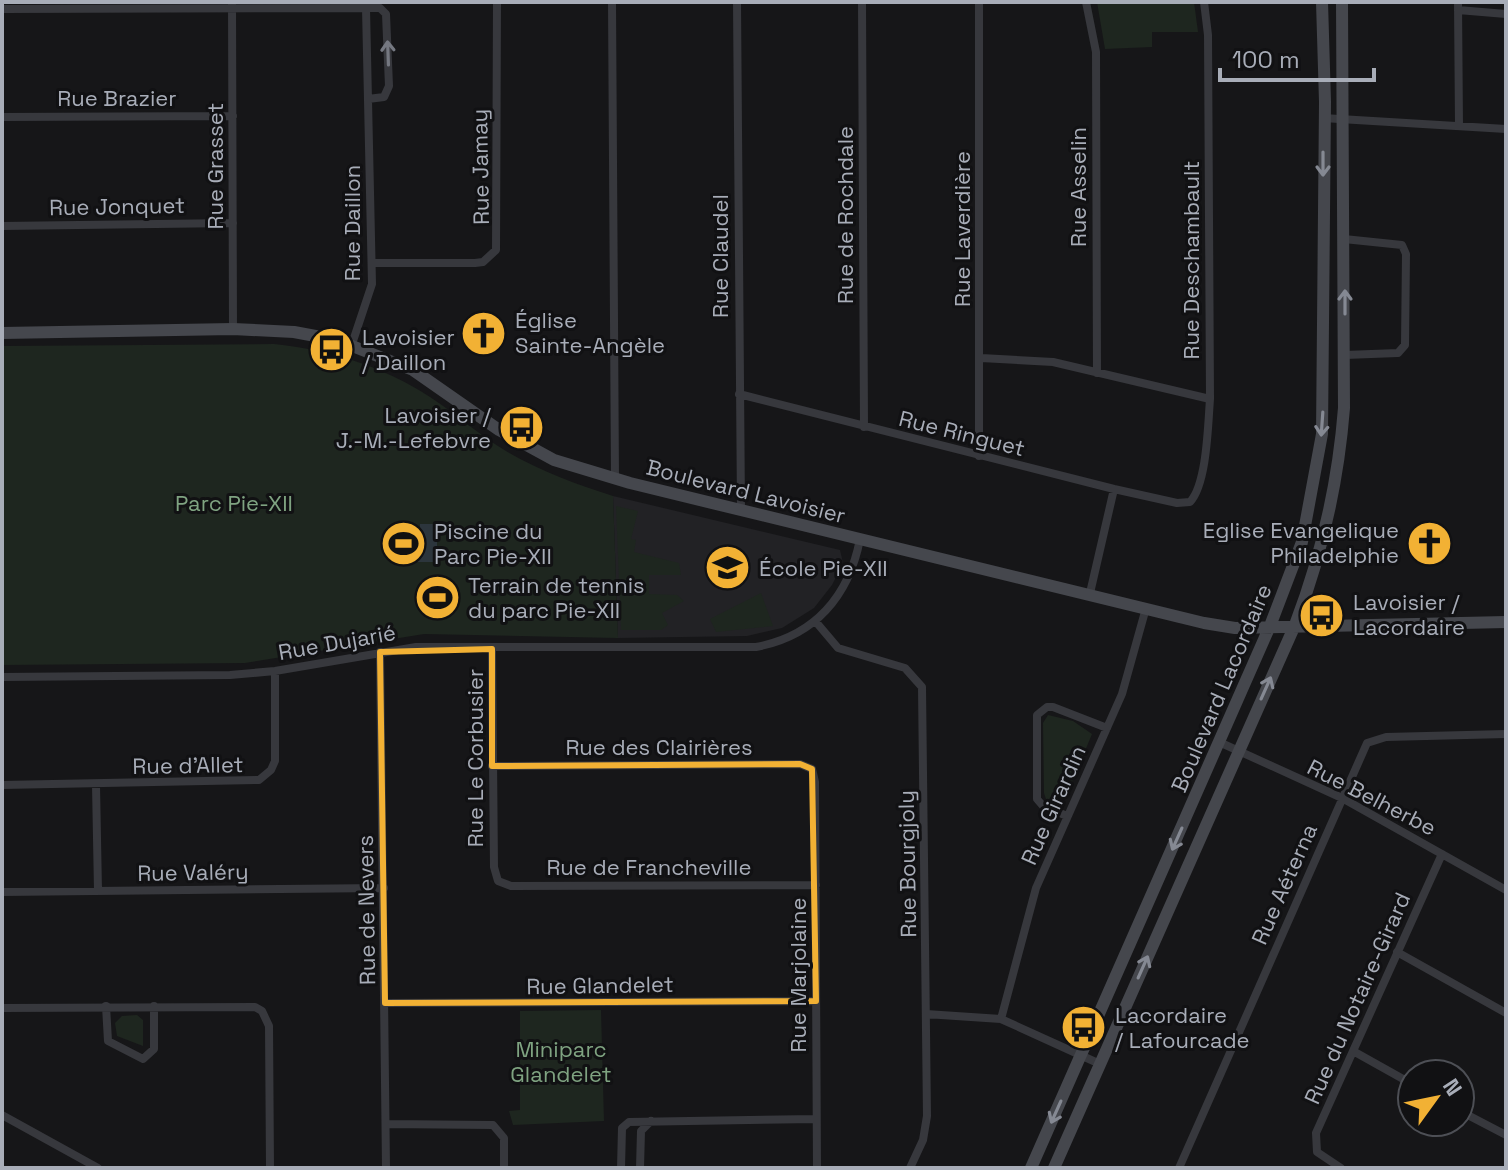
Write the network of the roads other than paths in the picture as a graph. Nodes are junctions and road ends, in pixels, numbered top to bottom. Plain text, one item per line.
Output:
1 (497, 2) edge
2 (612, 2) edge
3 (737, 2) edge
4 (862, 2) edge
5 (979, 2) edge
6 (1086, 2) edge
7 (1204, 2) edge
8 (1322, 2) edge
9 (1342, 2) edge
10 (232, 5) edge
11 (1458, 6) edge
12 (366, 8) junction
13 (2, 9) edge
14 (1506, 14) edge
15 (368, 99) junction
16 (233, 116) junction
17 (2, 117) edge
18 (1323, 118) junction
19 (1343, 119) junction
20 (1459, 126) junction
21 (1506, 129) edge
22 (233, 223) junction
23 (2, 226) edge
24 (1344, 239) junction
25 (372, 263) junction
26 (233, 329) junction
27 (2, 333) edge
28 (352, 344) junction
29 (1345, 355) junction
30 (981, 358) junction
31 (1097, 373) junction
32 (739, 394) junction
33 (1210, 399) junction
34 (864, 427) junction
35 (979, 456) junction
36 (615, 479) junction
37 (1114, 489) junction
38 (1177, 503) joint
39 (741, 510) junction
40 (860, 539) junction
41 (1090, 593) junction
42 (1146, 608) junction
43 (816, 622) junction
44 (1506, 622) edge
45 (1295, 625) junction
46 (1270, 626) junction
47 (492, 649) junction
48 (380, 652) junction
49 (275, 671) junction
50 (2, 677) edge
51 (1107, 728) junction
52 (1506, 734) edge
53 (1219, 742) junction
54 (1238, 751) junction
55 (492, 766) junction
56 (815, 782) joint
57 (2, 785) edge
58 (96, 785) junction
59 (1342, 798) junction
60 (1067, 816) junction
61 (1442, 854) junction
62 (494, 867) joint
63 (816, 885) junction
64 (384, 888) junction
65 (1506, 890) edge
66 (98, 891) junction
67 (2, 892) edge
68 (1397, 952) junction
69 (816, 1001) junction
70 (385, 1003) junction
71 (106, 1006) junction
72 (154, 1006) junction
73 (2, 1008) edge
74 (1506, 1013) edge
75 (926, 1014) junction
76 (1001, 1019) junction
77 (1353, 1051) junction
78 (1081, 1055) junction
79 (1100, 1064) junction
80 (1396, 1075) edge
81 (2, 1115) edge
82 (816, 1119) junction
83 (1476, 1119) edge
84 (651, 1121) junction
85 (386, 1124) junction
86 (1506, 1135) edge
87 (98, 1168) edge
88 (270, 1168) edge
89 (386, 1168) edge
90 (504, 1168) edge
91 (621, 1168) edge
92 (640, 1168) edge
93 (817, 1168) edge
94 (910, 1168) edge
95 (1031, 1168) edge
96 (1054, 1168) edge
97 (1179, 1168) edge
98 (1341, 1168) edge

1 - 25 street, Rue Jamay
2 - 36 street
3 - 32 street, Rue Claudel
4 - 34 street, Rue de Rochdale
5 - 30 street, Rue Laverdière
6 - 31 street, Rue Asselin
7 - 33 street, Rue Deschambault
8 - 18 main road, Boulevard Lacordaire
9 - 19 main road, Boulevard Lacordaire
10 - 12 street
10 - 13 street
10 - 16 street, Rue Grasset
11 - 14 street
11 - 20 street
12 - 15 street, Rue Daillon
15 -> 12 street
15 - 25 street, Rue Daillon
16 - 17 street, Rue Brazier
16 - 22 street, Rue Grasset
18 - 19 street
18 -> 46 main road, Boulevard Lacordaire
19 - 20 street
19 - 24 main road, Boulevard Lacordaire
20 - 21 street
22 - 23 street, Rue Jonquet
22 - 26 street, Rue Grasset
29 -> 24 main road, Boulevard Lacordaire
24 - 29 street
25 - 28 street, Rue Daillon
26 - 27 main road, Boulevard Lavoisier
26 - 28 main road, Boulevard Lavoisier
28 - 36 main road, Boulevard Lavoisier
29 - 45 main road, Boulevard Lacordaire
30 - 31 street
30 - 35 street, Rue Laverdière
31 - 33 street
32 - 34 street, Rue Ringuet
32 - 39 street, Rue Claudel
33 - 38 street, Rue Deschambault
34 - 35 street, Rue Ringuet
35 - 37 street, Rue Ringuet
36 - 39 main road, Boulevard Lavoisier
37 - 38 street, Rue Ringuet
37 - 41 street
39 - 40 main road, Boulevard Lavoisier
40 - 41 main road, Boulevard Lavoisier
40 - 43 street, Rue Dujarié
41 - 42 main road, Boulevard Lavoisier
42 - 46 main road, Boulevard Lavoisier
42 - 51 street, Rue Girardin
43 - 47 street, Rue Dujarié
43 - 75 street, Rue Bourgjoly
44 - 45 main road, Boulevard Lavoisier
45 - 46 main road, Boulevard Lavoisier
54 -> 45 main road, Boulevard Lacordaire
46 - 53 main road, Boulevard Lacordaire
47 - 48 street, Rue Dujarié
47 - 55 street, Rue Le Corbusier
48 - 49 street, Rue Dujarié
48 - 64 street, Rue de Nevers
49 - 50 street, Rue Dujarié
49 - 58 street, Rue d'Allet
51 - 60 street, Rue Girardin
51 - 60 street
52 - 59 street, Rue Aéterna
53 - 54 street, Rue Belherbe
53 -> 78 main road, Boulevard Lacordaire
54 - 59 street, Rue Belherbe
79 -> 54 main road, Boulevard Lacordaire
55 - 56 street, Rue des Clairières
55 - 62 street, Rue Le Corbusier
56 - 63 street, Rue Marjolaine
57 - 58 street, Rue d'Allet
58 - 66 street
59 - 61 street, Rue Belherbe
59 - 97 street, Rue Aéterna
60 - 76 street, Rue Girardin
61 - 65 street, Rue Belherbe
61 - 68 street, Rue du Notaire-Girard
62 - 63 street, Rue de Francheville
63 - 69 street, Rue Marjolaine
64 - 66 street, Rue Valéry
64 - 70 street, Rue de Nevers
66 - 67 street, Rue Valéry
68 - 74 street
68 - 77 street, Rue du Notaire-Girard
69 - 70 street, Rue Glandelet
69 - 82 street, Rue Marjolaine
70 - 85 street, Rue de Nevers
71 - 72 street
71 - 72 street
71 - 73 street
72 - 88 street
75 - 76 street
75 - 94 street, Rue Bourgjoly
76 - 78 street
77 - 80 street
77 - 98 street, Rue du Notaire-Girard
78 - 79 street
78 -> 95 main road, Boulevard Lacordaire
79 - 96 main road, Boulevard Lacordaire
81 - 87 street
82 - 84 street
82 - 93 street, Rue Marjolaine
83 - 86 street
84 - 91 street
84 - 92 street
85 - 89 street, Rue de Nevers
85 - 90 street

